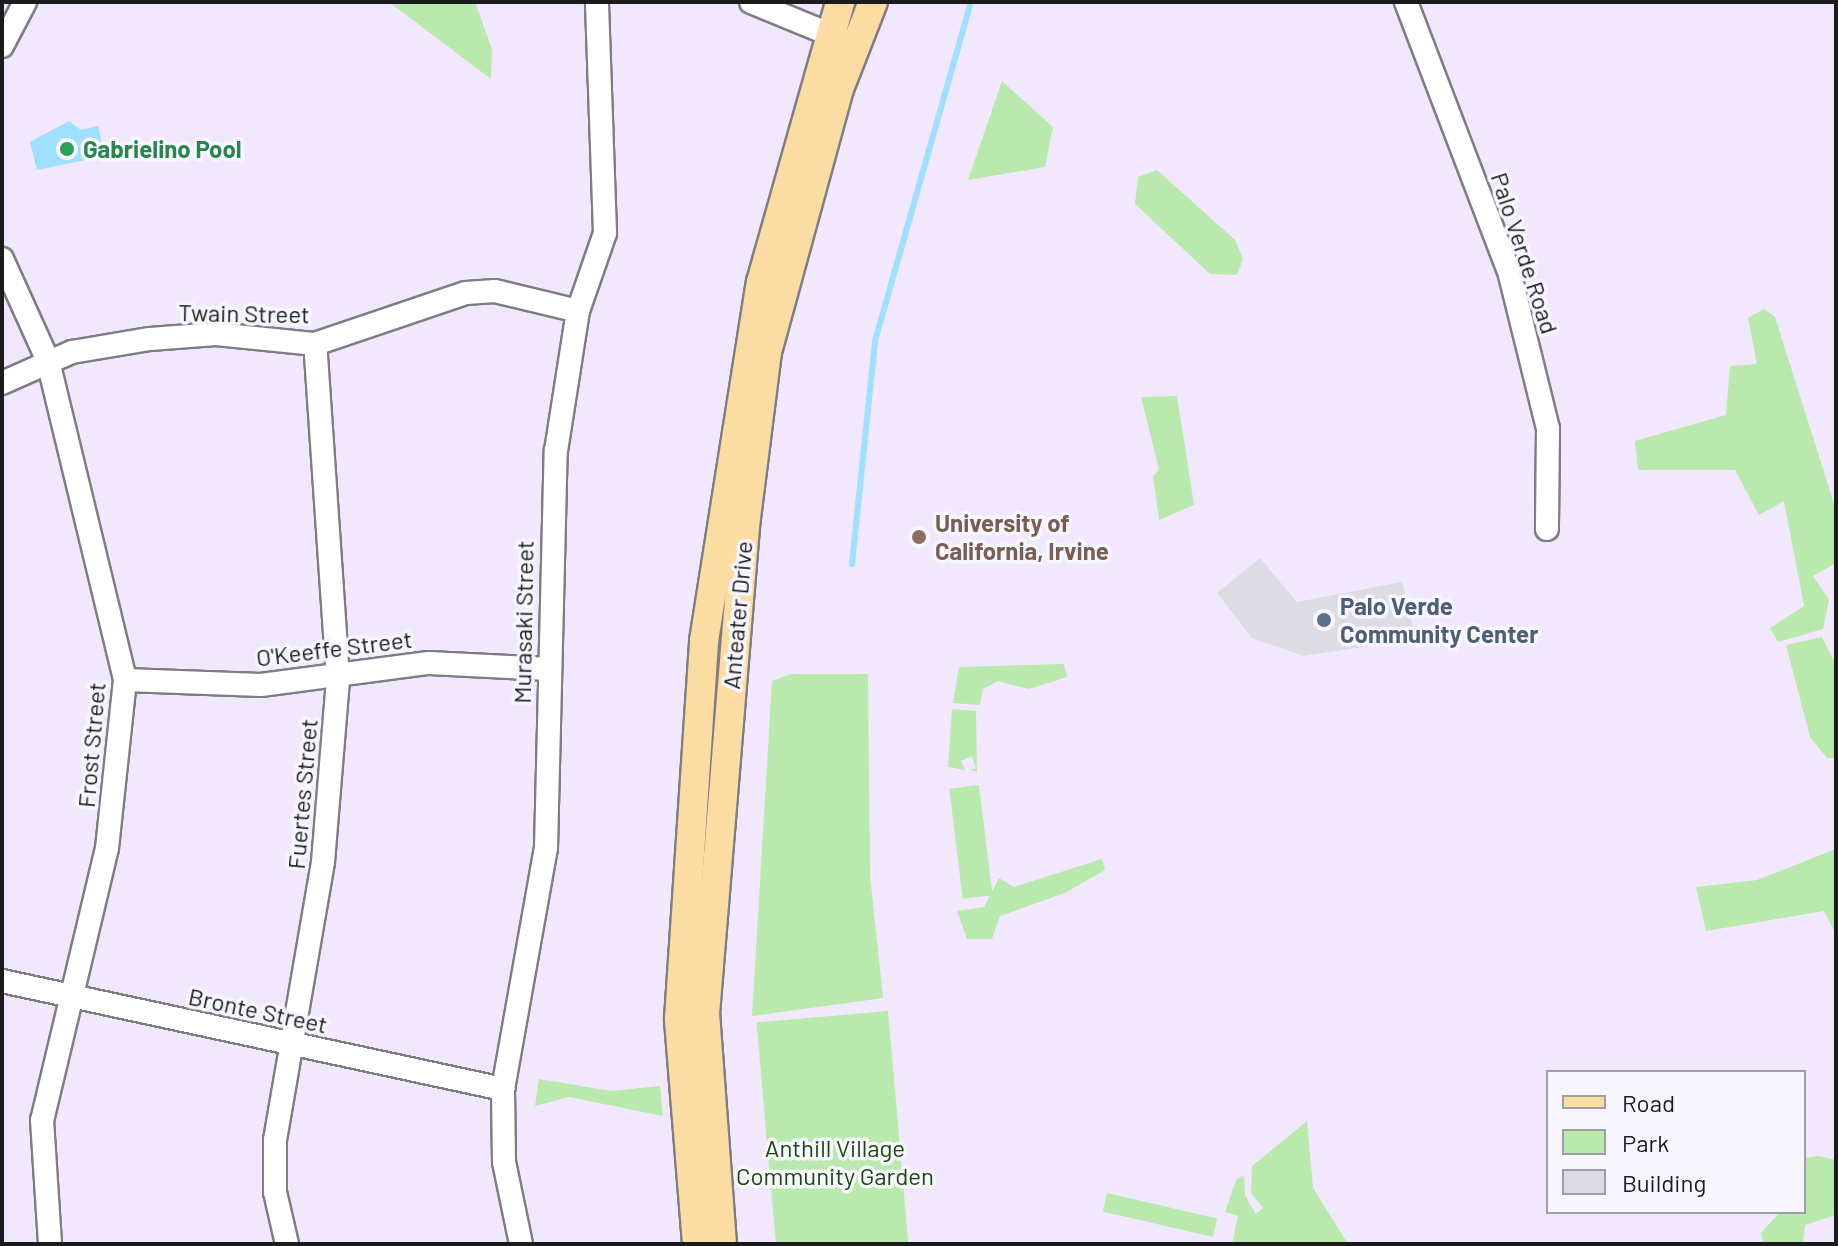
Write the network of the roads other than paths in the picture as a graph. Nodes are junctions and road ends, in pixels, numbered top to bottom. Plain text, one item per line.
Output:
1 (25, 2) edge
2 (597, 2) edge
3 (751, 2) edge
4 (840, 2) edge
5 (873, 2) edge
6 (1406, 2) edge
7 (843, 41) junction
8 (2, 46) edge
9 (2, 259) edge
10 (578, 311) junction
11 (315, 344) junction
12 (48, 361) junction
13 (2, 383) edge
14 (740, 388) junction
15 (1547, 529) dead end
16 (733, 652) junction
17 (549, 669) junction
18 (338, 678) junction
19 (125, 680) junction
20 (2, 981) edge
21 (72, 997) junction
22 (292, 1045) junction
23 (503, 1089) junction
24 (50, 1244) edge
25 (287, 1244) edge
26 (521, 1244) edge
27 (697, 1244) edge
28 (722, 1244) edge

1 - 8 street
2 - 10 street, Murasaki Street
3 - 7 street
4 - 7 main road, Anteater Drive
5 - 7 main road, Anteater Drive
6 - 15 street, Palo Verde Road
7 - 14 main road, Anteater Drive
7 - 16 main road, Anteater Drive
9 - 12 street, Frost Street
10 - 11 street, Twain Street
10 - 17 street, Murasaki Street
11 - 12 street, Twain Street
11 - 18 street, Fuertes Street
12 - 13 street, Twain Street
12 - 19 street, Frost Street
14 - 16 main road
14 - 27 main road, Anteater Drive
16 - 28 main road, Anteater Drive
17 - 18 street, O'Keeffe Street
17 - 23 street, Murasaki Street
18 - 19 street, O'Keeffe Street
18 - 22 street, Fuertes Street
19 - 21 street, Frost Street
20 - 21 street, Bronte Street
21 - 22 street, Bronte Street
21 - 24 street, Frost Street
22 - 23 street, Bronte Street
22 - 25 street, Fuertes Street
23 - 26 street, Murasaki Street

